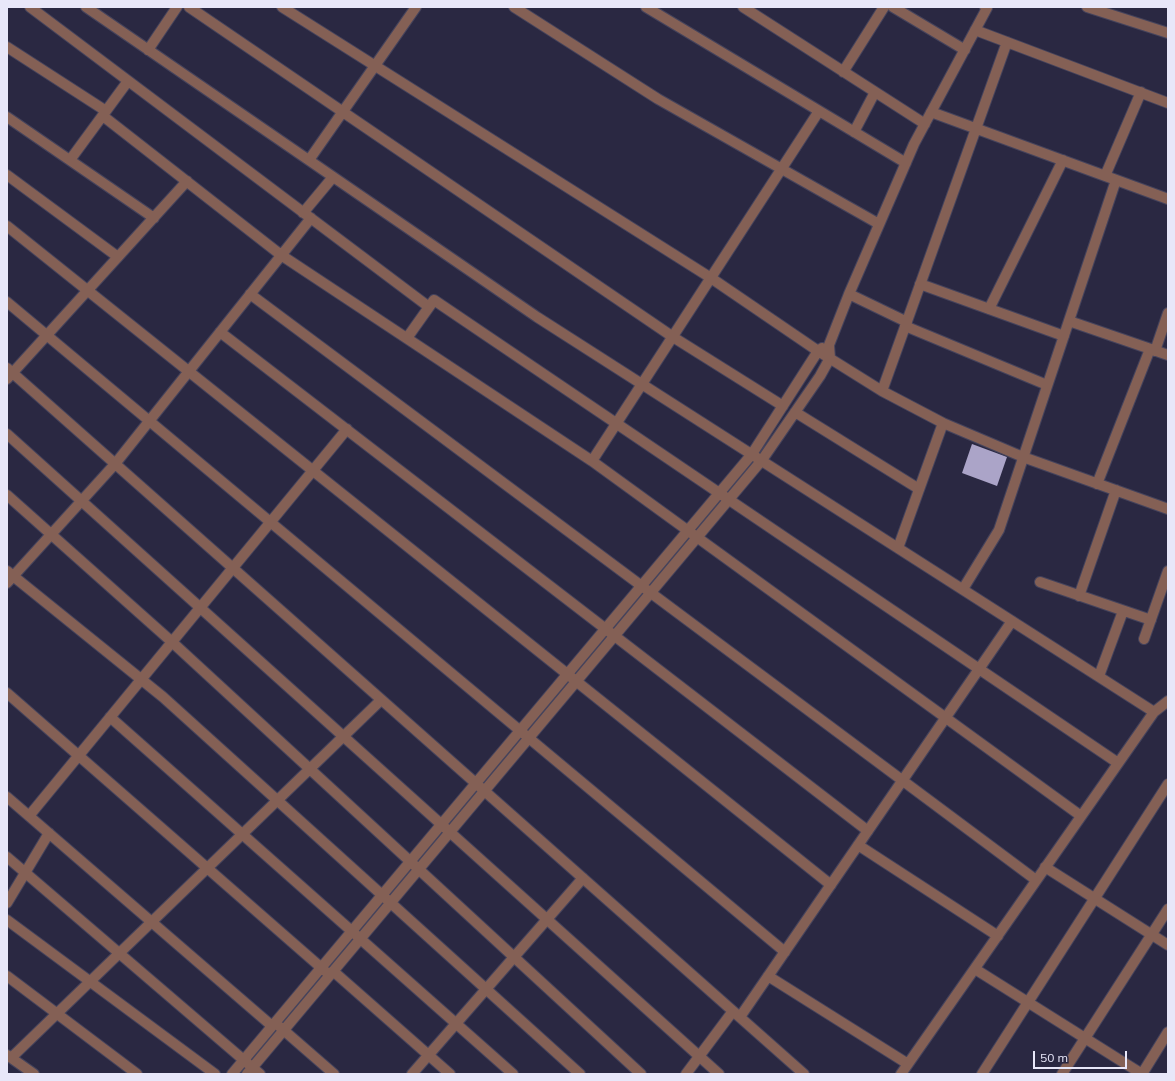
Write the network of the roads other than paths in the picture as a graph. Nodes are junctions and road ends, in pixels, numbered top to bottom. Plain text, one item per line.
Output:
1 (30, 7) edge
2 (86, 7) edge
3 (177, 7) edge
4 (189, 7) edge
5 (282, 7) edge
6 (416, 7) edge
7 (514, 7) edge
8 (646, 7) edge
9 (743, 7) edge
10 (884, 7) edge
11 (893, 7) edge
12 (1087, 7) edge
13 (986, 8) edge
14 (975, 30) junction
15 (1168, 33) edge
16 (1007, 42) junction
17 (7, 46) edge
18 (148, 50) junction
19 (965, 50) junction
20 (375, 66) junction
21 (843, 72) junction
22 (128, 81) junction
23 (875, 92) junction
24 (1141, 92) junction
25 (1168, 103) edge
26 (818, 111) junction
27 (343, 112) junction
28 (931, 112) junction
29 (104, 114) junction
30 (7, 116) edge
31 (925, 124) junction
32 (976, 128) junction
33 (854, 132) junction
34 (70, 160) junction
35 (309, 160) junction
36 (1063, 160) junction
37 (906, 163) junction
38 (781, 169) junction
39 (7, 175) edge
40 (1105, 176) junction
41 (333, 177) junction
42 (1116, 180) junction
43 (187, 182) junction
44 (1168, 199) edge
45 (307, 215) junction
46 (154, 218) junction
47 (880, 224) junction
48 (7, 226) edge
49 (281, 255) junction
50 (118, 257) junction
51 (710, 278) junction
52 (920, 284) junction
53 (88, 291) junction
54 (250, 294) junction
55 (849, 294) junction
56 (7, 302) edge
57 (429, 307) junction
58 (989, 309) junction
59 (1168, 313) edge
60 (1069, 321) junction
61 (906, 324) junction
62 (220, 332) junction
63 (47, 335) junction
64 (1064, 336) junction
65 (672, 337) junction
66 (407, 338) junction
67 (829, 345) junction
68 (1153, 350) junction
69 (818, 351) junction
70 (1168, 355) edge
71 (830, 358) junction
72 (189, 371) junction
73 (9, 373) edge
74 (642, 384) junction
75 (1048, 386) junction
76 (882, 391) junction
77 (783, 406) junction
78 (795, 412) junction
79 (149, 421) junction
80 (616, 424) junction
81 (943, 424) junction
82 (347, 429) junction
83 (7, 434) edge
84 (752, 454) junction
85 (1023, 457) junction
86 (762, 460) junction
87 (592, 461) junction
88 (115, 464) junction
89 (313, 470) junction
90 (1097, 484) junction
91 (919, 489) junction
92 (1116, 490) junction
93 (719, 493) junction
94 (7, 495) edge
95 (729, 500) junction
96 (82, 501) junction
97 (1168, 509) edge
98 (270, 522) junction
99 (688, 530) junction
100 (51, 534) junction
101 (697, 537) junction
102 (898, 548) junction
103 (233, 568) junction
104 (1168, 571) edge
105 (9, 577) edge
106 (1040, 582) dead end
107 (641, 586) junction
108 (963, 589) junction
109 (650, 593) junction
110 (1079, 596) junction
111 (200, 607) junction
112 (1123, 611) junction
113 (1151, 620) junction
114 (1012, 621) junction
115 (605, 629) junction
116 (614, 636) junction
117 (1144, 639) dead end
118 (172, 642) junction
119 (980, 669) junction
120 (567, 674) junction
121 (1098, 676) junction
122 (141, 680) junction
123 (576, 681) junction
124 (7, 693) edge
125 (381, 700) junction
126 (1168, 701) edge
127 (1154, 712) junction
128 (110, 717) junction
129 (946, 718) junction
130 (520, 730) junction
131 (344, 736) junction
132 (529, 738) junction
133 (79, 756) junction
134 (1118, 763) junction
135 (310, 769) junction
136 (903, 781) junction
137 (476, 783) junction
138 (1168, 784) edge
139 (484, 791) junction
140 (7, 797) edge
141 (277, 800) junction
142 (29, 816) junction
143 (1081, 816) junction
144 (442, 824) junction
145 (450, 832) junction
146 (868, 832) junction
147 (49, 833) junction
148 (242, 834) junction
149 (858, 845) junction
150 (7, 858) edge
151 (410, 861) junction
152 (1045, 867) junction
153 (208, 868) junction
154 (419, 869) junction
155 (25, 873) junction
156 (583, 878) junction
157 (1036, 880) junction
158 (831, 885) junction
159 (382, 895) junction
160 (1094, 898) junction
161 (7, 903) edge
162 (390, 903) junction
163 (1168, 909) edge
164 (547, 919) junction
165 (7, 920) edge
166 (152, 922) junction
167 (352, 931) junction
168 (1152, 935) junction
169 (998, 936) junction
170 (360, 939) junction
171 (1168, 945) edge
172 (785, 952) junction
173 (119, 954) junction
174 (514, 957) junction
175 (321, 967) junction
176 (975, 969) junction
177 (332, 973) junction
178 (7, 976) edge
179 (768, 976) junction
180 (90, 982) junction
181 (486, 989) junction
182 (1028, 1002) junction
183 (57, 1014) junction
184 (736, 1014) junction
185 (456, 1024) junction
186 (273, 1025) junction
187 (284, 1030) junction
188 (1168, 1032) edge
189 (1085, 1038) junction
190 (429, 1055) junction
191 (699, 1056) junction
192 (9, 1057) edge
193 (244, 1060) junction
194 (907, 1070) edge
195 (253, 1072) edge
196 (34, 1074) edge
197 (137, 1074) edge
198 (215, 1074) edge
199 (232, 1074) edge
200 (334, 1074) edge
201 (412, 1074) edge
202 (450, 1074) edge
203 (513, 1074) edge
204 (580, 1074) edge
205 (641, 1074) edge
206 (686, 1074) edge
207 (719, 1074) edge
208 (804, 1074) edge
209 (982, 1074) edge
210 (1062, 1074) edge
211 (1142, 1074) edge

1 - 22 street
2 - 18 street
3 - 18 street
4 - 27 street
5 - 20 street
6 - 20 street
7 - 38 street
8 - 26 street
9 - 21 street
10 - 21 street
11 - 19 street
12 - 15 street
13 - 14 street
14 - 16 street
14 - 19 street
16 - 24 street
16 - 32 street
17 - 29 street
18 - 35 street
19 - 28 street
20 - 27 street
20 - 51 street
21 - 23 street
22 - 29 street
22 - 45 street
23 - 31 street
23 - 33 street
24 - 25 street
24 - 40 street
26 - 33 street
26 - 38 street
27 - 35 street
27 - 65 street
28 - 31 street
28 - 32 street
29 - 34 street
29 - 43 street
30 - 34 street
31 - 37 street
32 - 36 street
32 - 52 street
33 - 37 street
34 - 46 street
35 - 41 street
36 - 40 street
36 - 58 street
37 - 47 street
38 - 47 street
38 - 51 street
39 - 50 street
40 - 42 street
41 - 45 street
41 - 74 street
42 - 44 street
42 - 60 street
43 - 46 street
43 - 49 street
45 - 49 street
45 - 57 street
46 - 50 street
47 - 55 street
48 - 53 street
49 - 54 street
49 - 66 street
50 - 53 street
51 - 65 street
51 - 69 street
52 - 58 street
52 - 61 street
53 - 63 street
53 - 72 street
54 - 62 street
54 - 107 street
55 - 61 street
55 - 67 street
56 - 63 street
57 - 66 street
57 - 80 street
58 - 64 street
59 - 68 street
60 - 64 street
60 - 68 street
61 - 75 street
61 - 76 street
62 - 72 street
62 - 82 street
63 - 73 street
63 - 79 street
64 - 75 street
65 - 74 street
65 - 77 street
66 - 87 street
67 - 69 street
67 - 71 street
68 - 70 street
68 - 90 street
69 - 71 street
69 - 77 street
71 - 76 street
71 - 78 street
72 - 79 street
72 - 89 street
73 - 88 street
74 - 80 street
74 - 84 street
75 - 85 street
76 - 81 street
77 - 84 street
78 - 86 street
78 - 91 street
79 - 88 street
79 - 98 street
80 - 87 street
80 - 93 street
81 - 85 street
81 - 91 street
82 - 89 street
82 - 115 street
83 - 96 street
84 - 86 street
84 - 93 street
85 - 90 street
85 - 108 street
86 - 95 street
86 - 102 street
87 - 99 street
88 - 96 street
88 - 103 street
89 - 98 street
89 - 120 street
90 - 92 street
91 - 102 street
92 - 97 street
92 - 110 street
93 - 95 street
93 - 99 street
94 - 100 street
95 - 101 street
95 - 119 street
96 - 100 street
96 - 111 street
98 - 103 street
98 - 130 street
99 - 101 street
99 - 107 street
100 - 105 street
100 - 118 street
101 - 109 street
101 - 129 street
102 - 108 street
103 - 111 street
103 - 125 street
104 - 113 street
105 - 122 street
106 - 110 street
107 - 109 street
107 - 115 street
108 - 114 street
109 - 116 street
109 - 136 street
110 - 112 street
111 - 118 street
111 - 131 street
112 - 113 street
112 - 121 street
113 - 117 street
114 - 119 street
114 - 121 street
115 - 116 street
115 - 120 street
116 - 123 street
116 - 146 street
118 - 122 street
118 - 135 street
119 - 129 street
119 - 134 street
120 - 123 street
120 - 130 street
121 - 127 street
122 - 128 street
122 - 141 street
123 - 132 street
123 - 158 street
124 - 133 street
125 - 131 street
125 - 137 street
126 - 127 street
127 - 134 street
128 - 133 street
128 - 148 street
129 - 136 street
129 - 143 street
130 - 132 street
130 - 137 street
131 - 135 street
131 - 144 street
132 - 139 street
132 - 172 street
133 - 142 street
133 - 153 street
134 - 143 street
135 - 141 street
135 - 151 street
136 - 146 street
136 - 157 street
137 - 139 street
137 - 144 street
138 - 160 street
139 - 145 street
139 - 156 street
140 - 142 street
141 - 148 street
141 - 159 street
142 - 147 street
143 - 152 street
144 - 145 street
144 - 151 street
145 - 154 street
145 - 164 street
146 - 149 street
147 - 155 street
147 - 166 street
148 - 153 street
148 - 167 street
149 - 158 street
149 - 169 street
150 - 155 street
151 - 154 street
151 - 159 street
152 - 157 street
152 - 160 street
153 - 166 street
153 - 175 street
154 - 162 street
154 - 174 street
155 - 161 street
155 - 173 street
156 - 164 street
156 - 184 street
157 - 169 street
158 - 172 street
159 - 162 street
159 - 167 street
160 - 168 street
160 - 182 street
162 - 170 street
162 - 181 street
163 - 168 street
164 - 174 street
164 - 191 street
165 - 180 street
166 - 173 street
166 - 186 street
167 - 170 street
167 - 175 street
168 - 171 street
168 - 189 street
169 - 176 street
170 - 177 street
170 - 185 street
172 - 179 street
173 - 180 street
173 - 193 street
174 - 181 street
174 - 205 street
175 - 177 street
175 - 186 street
176 - 182 street
176 - 194 street
177 - 187 street
177 - 190 street
178 - 183 street
179 - 184 street
179 - 194 street
180 - 183 street
180 - 198 street
181 - 185 street
181 - 204 street
182 - 189 street
182 - 209 street
183 - 192 street
183 - 197 street
184 - 191 street
184 - 208 street
185 - 190 street
185 - 203 street
186 - 187 street
186 - 193 street
187 - 195 street
187 - 200 street
188 - 211 street
189 - 210 street
189 - 211 street
190 - 201 street
190 - 202 street
191 - 206 street
191 - 207 street
192 - 196 street
193 - 195 street
193 - 199 street

